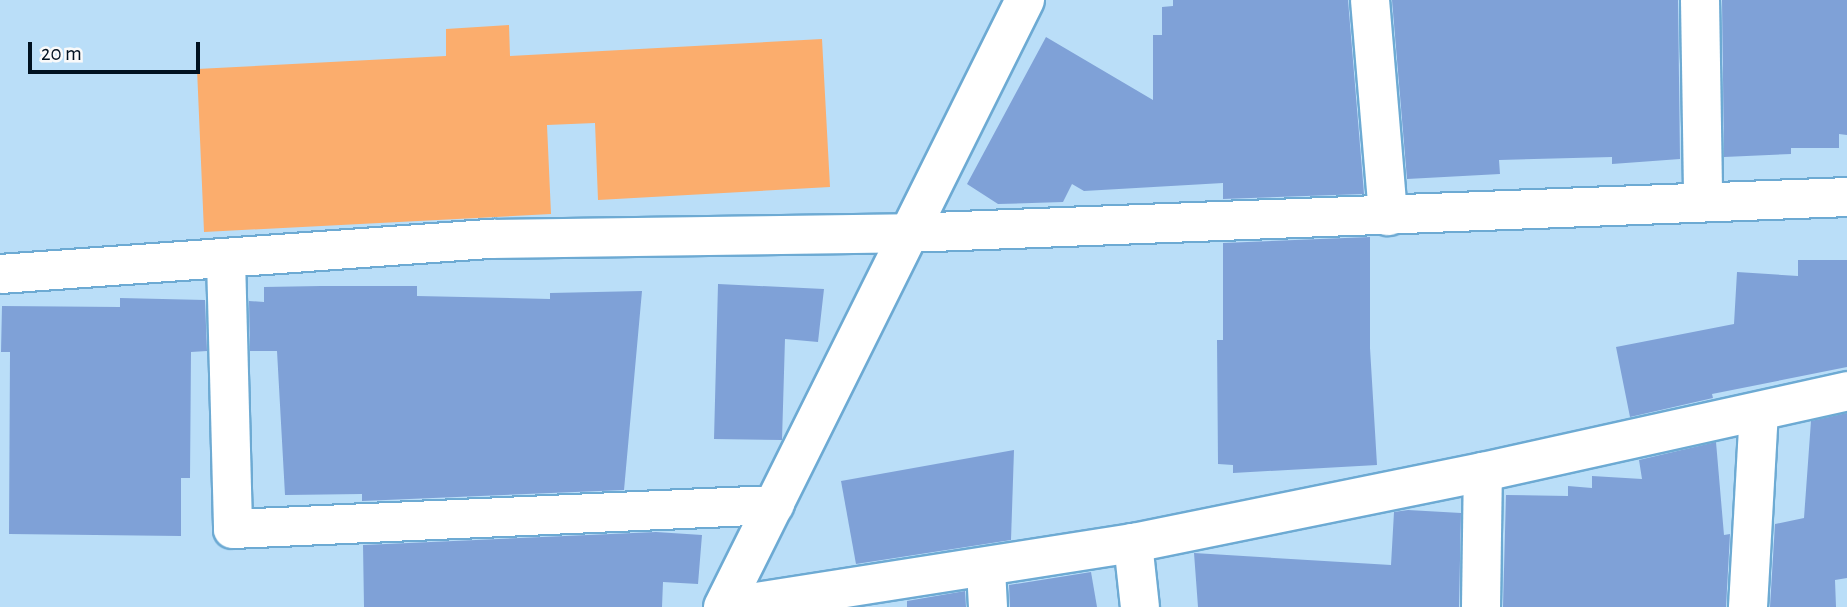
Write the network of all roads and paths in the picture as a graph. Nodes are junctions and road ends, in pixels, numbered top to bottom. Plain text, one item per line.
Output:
1 (1025, 0) edge
2 (1370, 0) edge
3 (1700, 0) edge
4 (1847, 197) edge
5 (1703, 201) junction
6 (1388, 216) junction
7 (907, 233) junction
8 (226, 259) junction
9 (0, 274) edge
10 (1847, 391) edge
11 (1759, 412) junction
12 (1483, 472) junction
13 (774, 505) junction
14 (1133, 542) junction
15 (986, 569) junction
16 (724, 607) edge
17 (988, 607) edge
18 (1140, 607) edge
19 (1481, 607) edge
20 (1748, 607) edge

1 - 7 street
2 - 6 street
3 - 5 street
4 - 5 street
5 - 6 street
6 - 7 street
7 - 8 street
7 - 13 street
8 - 9 street
8 - 13 street
10 - 11 street
11 - 12 street
11 - 20 street
12 - 14 street
12 - 19 street
13 - 16 street
14 - 15 street
14 - 18 street
15 - 16 street
15 - 17 street

